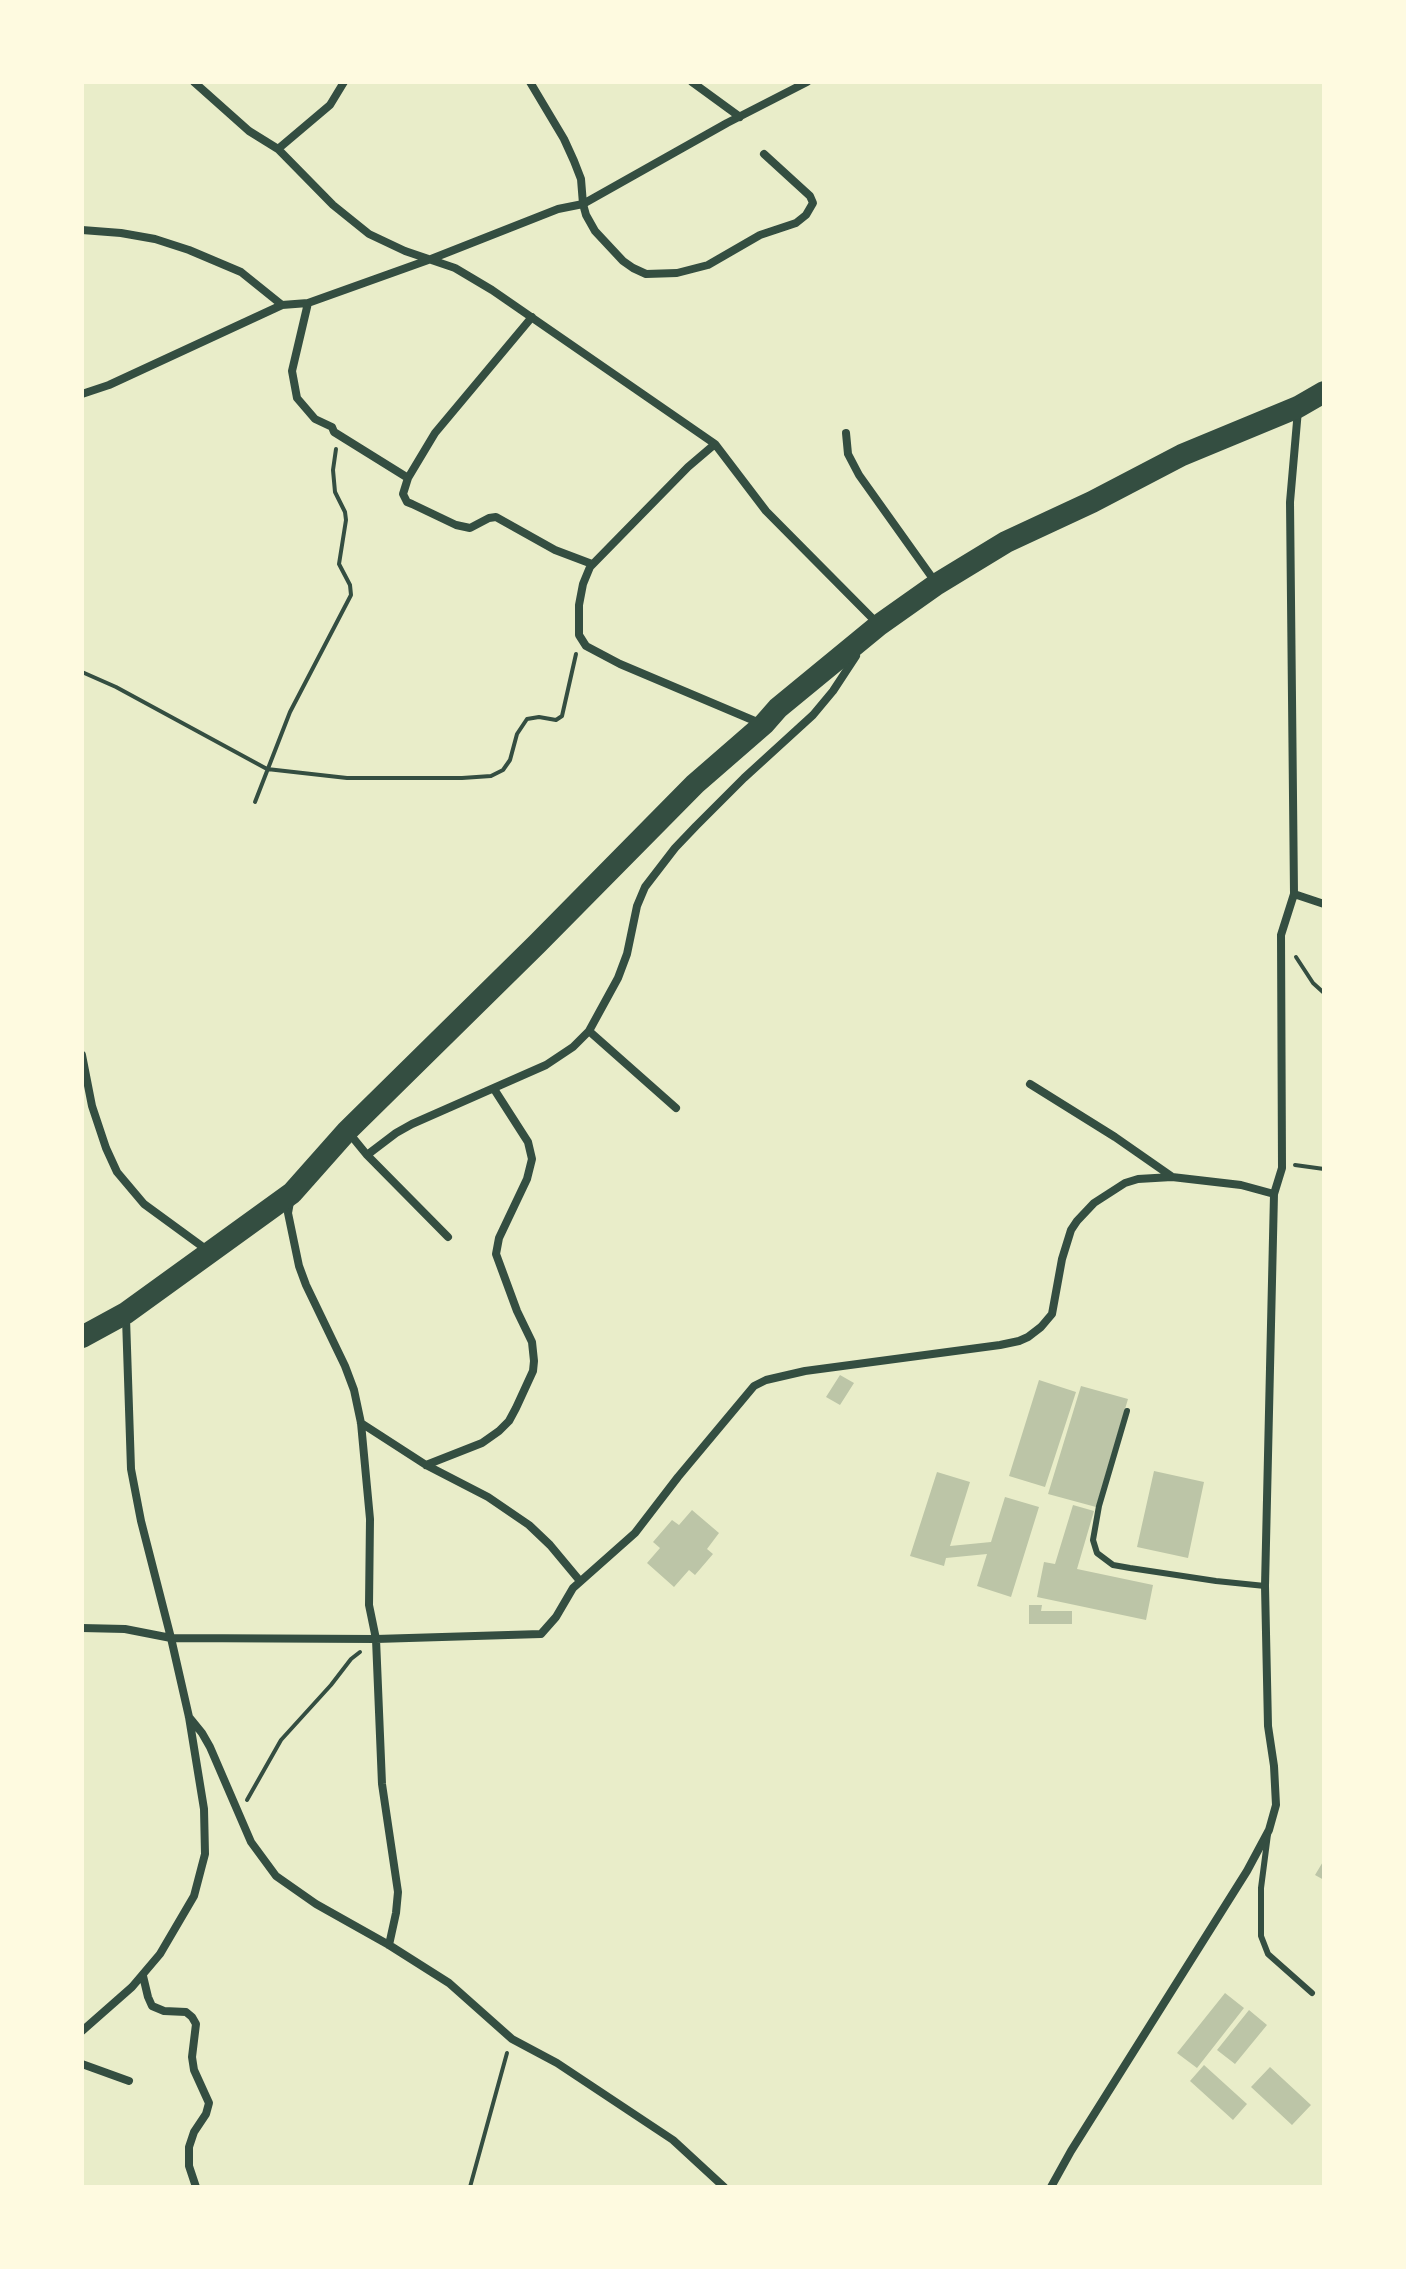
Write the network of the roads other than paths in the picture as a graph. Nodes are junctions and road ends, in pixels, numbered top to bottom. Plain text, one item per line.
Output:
1 (194, 82) edge
2 (344, 82) edge
3 (530, 82) edge
4 (692, 82) edge
5 (807, 82) edge
6 (740, 117) junction
7 (278, 149) junction
8 (764, 154) dead end
9 (583, 204) junction
10 (82, 230) edge
11 (431, 259) junction
12 (308, 303) junction
13 (282, 305) junction
14 (532, 317) junction
15 (1324, 392) edge
16 (82, 394) edge
17 (1298, 407) junction
18 (846, 433) dead end
19 (715, 444) junction
20 (408, 478) junction
21 (592, 564) junction
22 (937, 584) junction
23 (879, 625) junction
24 (764, 724) junction
25 (1294, 894) junction
26 (1324, 904) edge
27 (589, 1031) junction
28 (82, 1055) edge
29 (1030, 1084) dead end
30 (494, 1089) junction
31 (676, 1108) dead end
32 (347, 1131) junction
33 (367, 1155) junction
34 (1172, 1177) junction
35 (292, 1193) junction
36 (1274, 1194) junction
37 (448, 1237) dead end
38 (211, 1253) junction
39 (126, 1313) junction
40 (82, 1337) edge
41 (1127, 1411) dead end
42 (361, 1423) junction
43 (426, 1465) junction
44 (580, 1581) junction
45 (1265, 1586) junction
46 (82, 1628) edge
47 (171, 1638) junction
48 (376, 1639) junction
49 (189, 1717) junction
50 (1269, 1830) junction
51 (389, 1945) junction
52 (143, 1976) junction
53 (1312, 1993) dead end
54 (82, 2031) edge
55 (82, 2064) edge
56 (129, 2081) dead end
57 (196, 2187) edge
58 (724, 2187) edge
59 (1051, 2187) edge

1 - 7 street
2 - 7 street
3 - 9 street
4 - 6 street
5 - 6 street
6 - 9 street
7 - 11 street
8 - 9 street
9 - 11 street
10 - 13 street
11 - 12 street
11 - 14 street
12 - 13 street
12 - 20 street
13 - 16 street
14 - 19 street
14 - 20 street
15 - 17 highway
17 - 22 highway
17 - 25 street
18 - 22 street
19 - 21 street
19 - 23 street
20 - 21 street
21 - 24 street
22 - 23 highway
23 - 24 highway
23 - 27 street
24 - 32 highway
25 - 26 street
25 - 36 street
27 - 30 street
27 - 31 street
28 - 38 street
29 - 34 street
30 - 33 street
30 - 43 street
32 - 33 street
32 - 35 highway
33 - 37 street
34 - 36 street
34 - 44 street
35 - 38 highway
35 - 42 street
36 - 45 street
38 - 39 highway
39 - 40 highway
39 - 47 street
41 - 45 lane
42 - 43 street
42 - 48 street
43 - 44 street
44 - 48 street
45 - 50 street
46 - 47 street
47 - 48 street
47 - 49 street
48 - 51 street
49 - 51 street
49 - 52 street
50 - 53 lane
50 - 59 street
51 - 58 street
52 - 54 street
52 - 57 street
55 - 56 street

